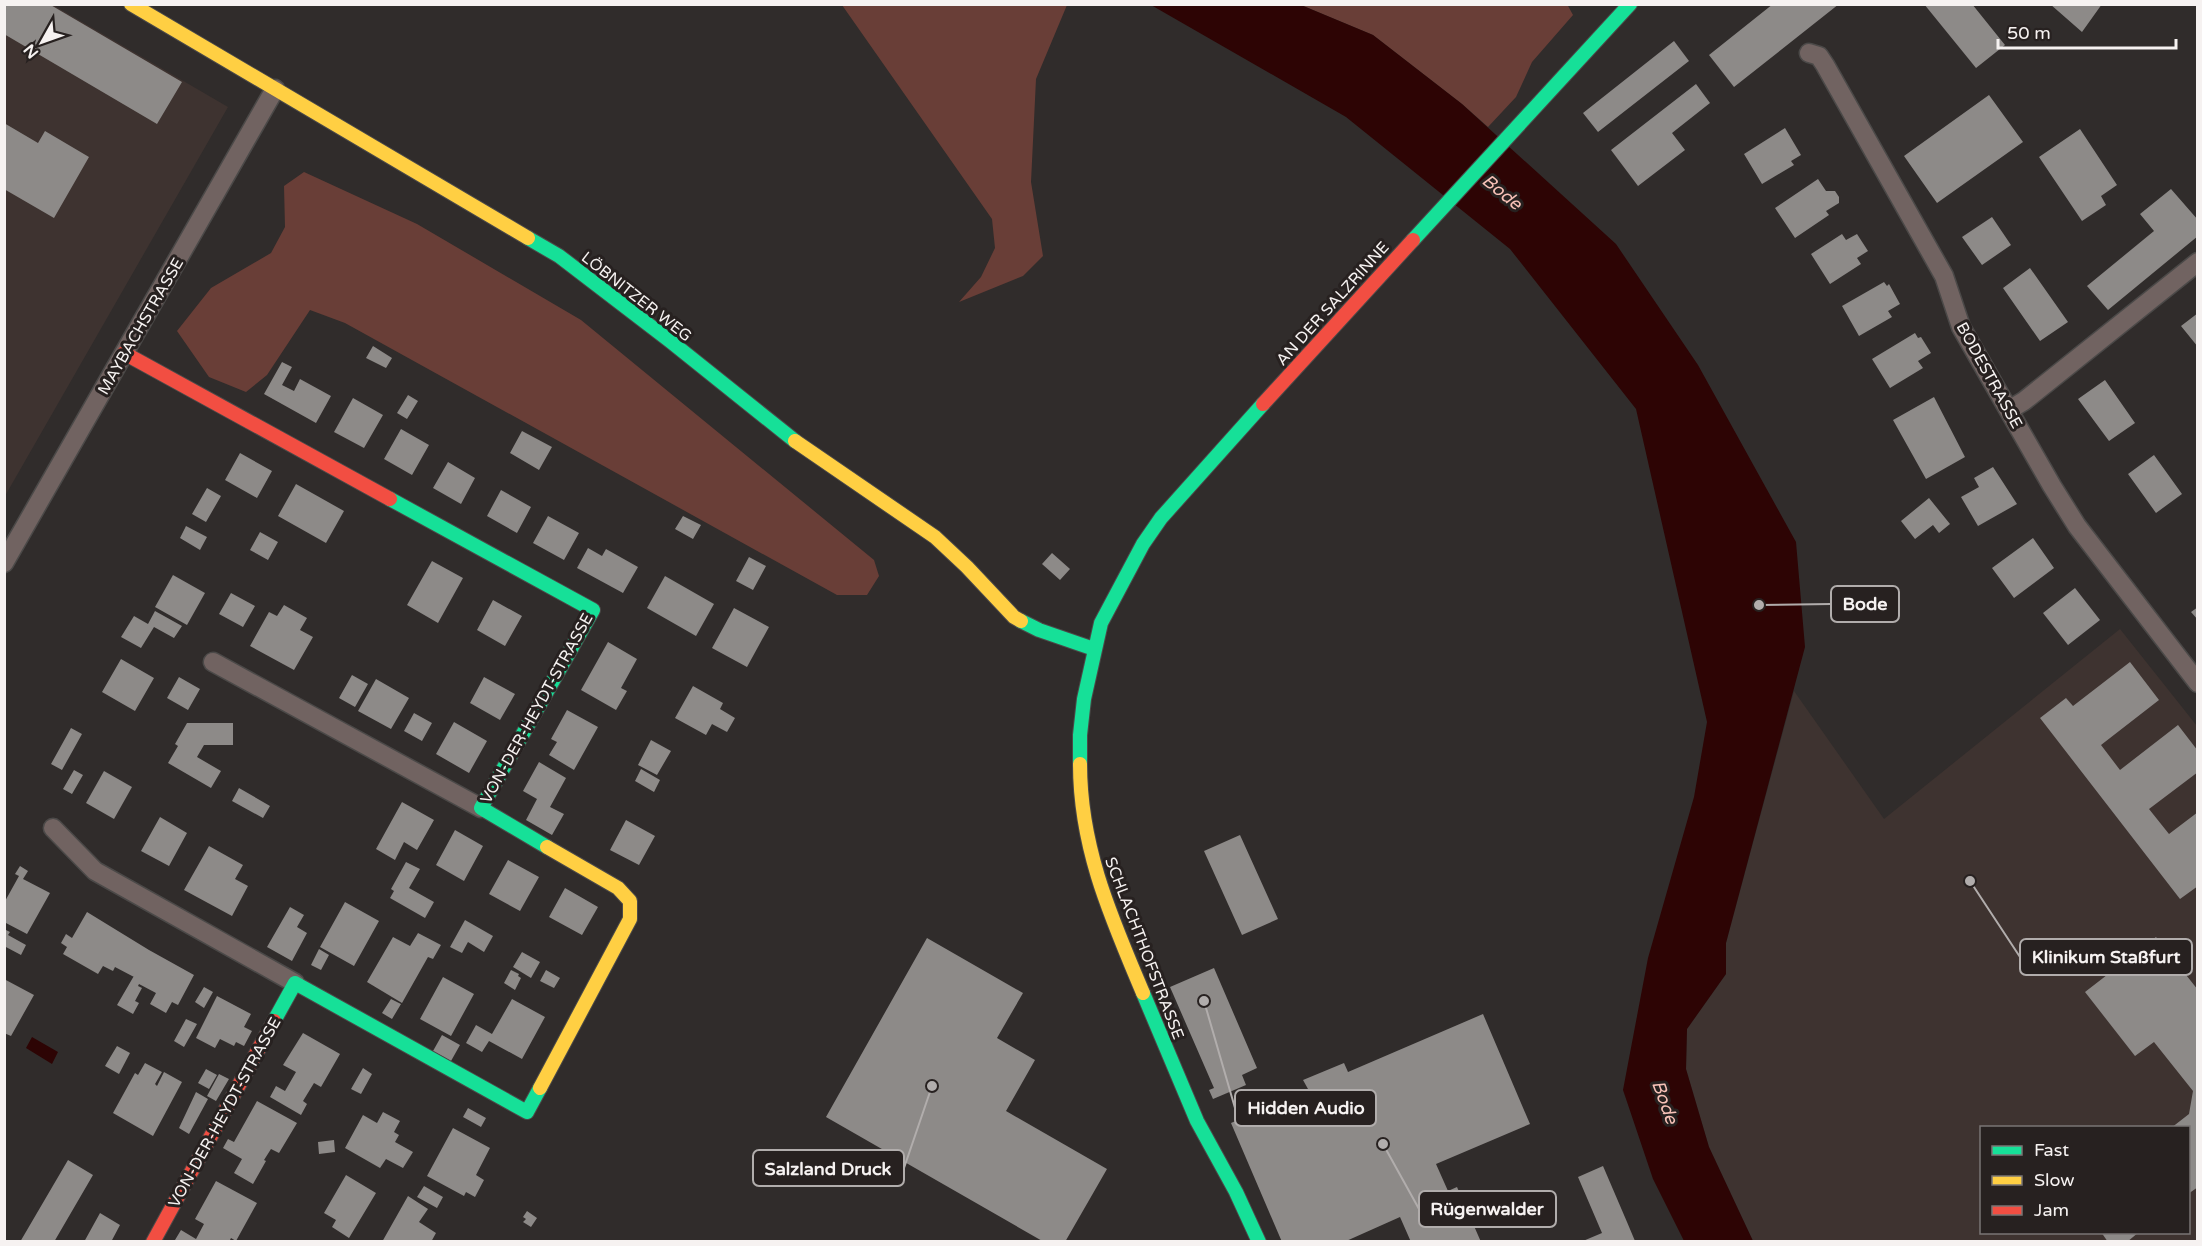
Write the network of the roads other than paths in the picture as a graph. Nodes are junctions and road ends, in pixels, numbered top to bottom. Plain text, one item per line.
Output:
1 (131, 4) edge
2 (1626, 8) edge
3 (1809, 53) dead end
4 (275, 89) junction
5 (2198, 262) edge
6 (124, 353) junction
7 (2009, 410) junction
8 (4, 563) edge
9 (1094, 649) junction
10 (213, 662) dead end
11 (2198, 683) edge
12 (481, 808) junction
13 (53, 828) dead end
14 (295, 983) junction
15 (153, 1242) edge
16 (1259, 1242) edge

1 - 4 street, LÖBNITZER WEG
2 - 9 street, AN DER SALZRINNE
3 - 7 street, BODESTRASSE
4 - 6 street, MAYBACHSTRASSE
4 - 9 street, LÖBNITZER WEG
5 - 7 street
6 - 8 street, MAYBACHSTRASSE
6 - 12 street, VON-DER-HEYDT-STRASSE
7 - 11 street, BODESTRASSE
9 - 16 street, SCHLACHTHOFSTRASSE
10 - 12 street
12 - 14 street, VON-DER-HEYDT-STRASSE
13 - 14 street, VON-DER-HEYDT-STRASSE
14 - 15 street, VON-DER-HEYDT-STRASSE

